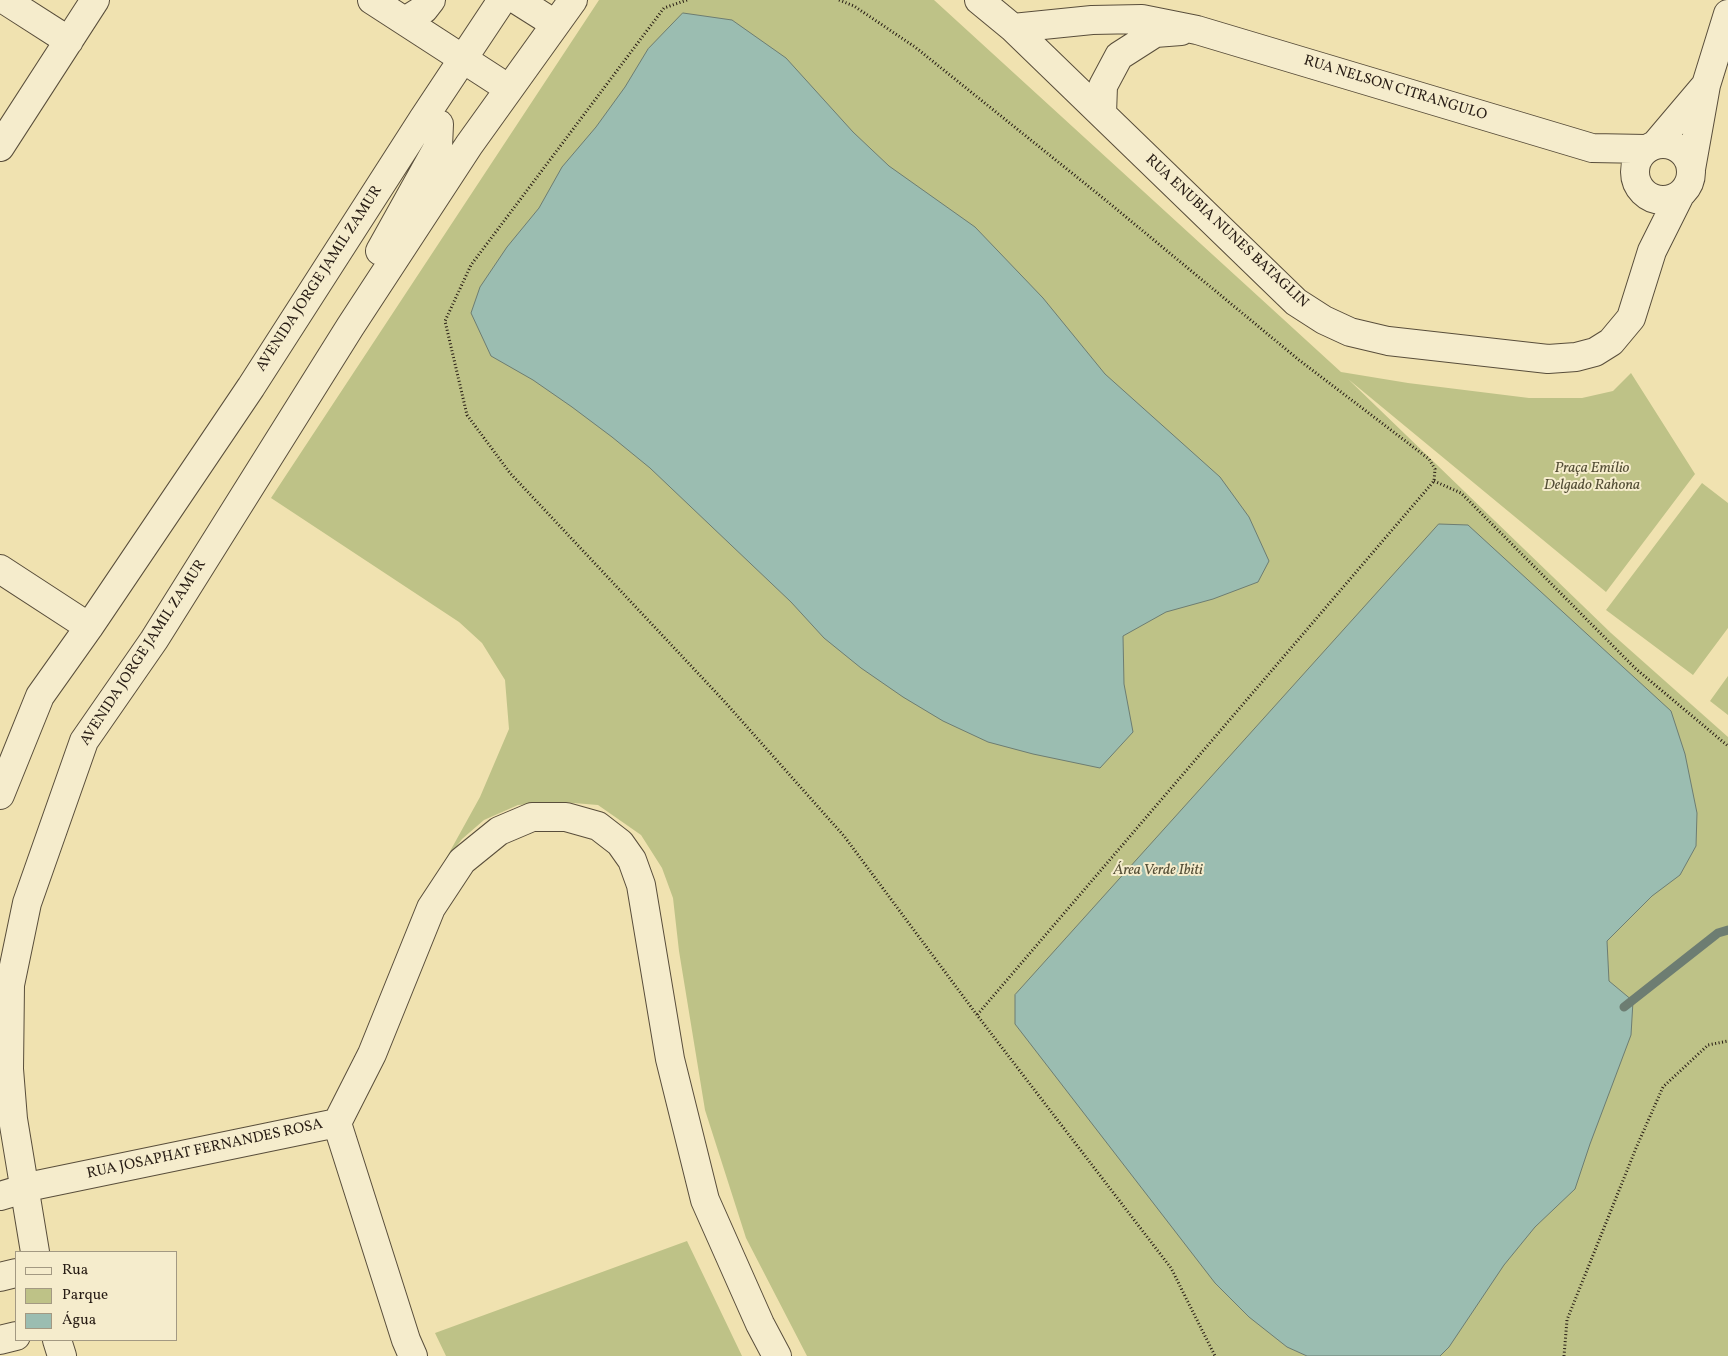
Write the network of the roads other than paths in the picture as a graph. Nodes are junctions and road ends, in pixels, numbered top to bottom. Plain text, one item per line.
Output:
1 (5, 0) edge
2 (94, 0) edge
3 (372, 0) edge
4 (431, 0) edge
5 (502, 0) edge
6 (516, 0) edge
7 (572, 0) edge
8 (979, 0) edge
9 (1728, 14) edge
10 (405, 21) junction
11 (555, 24) junction
12 (1013, 28) junction
13 (1197, 30) junction
14 (69, 41) junction
15 (463, 59) junction
16 (1706, 84) junction
17 (507, 90) junction
18 (1102, 114) junction
19 (423, 119) junction
20 (0, 147) edge
21 (1650, 147) junction
22 (1592, 148) junction
23 (1691, 169) junction
24 (1637, 184) junction
25 (1680, 195) junction
26 (1652, 251) junction
27 (350, 327) junction
28 (0, 569) edge
29 (89, 627) junction
30 (0, 795) edge
31 (338, 1123) junction
32 (12, 1192) edge
33 (35, 1251) edge
34 (15, 1273) edge
35 (0, 1277) edge
36 (15, 1336) edge
37 (0, 1340) edge
38 (57, 1341) edge
39 (62, 1356) edge
40 (413, 1356) edge
41 (777, 1356) edge

1 - 14 street
2 - 14 street
3 - 10 street
4 - 10 street
5 - 15 street, AVENIDA JORGE JAMIL ZAMUR
6 - 11 street
7 - 11 street, AVENIDA JORGE JAMIL ZAMUR
8 - 12 street, RUA ENUBIA NUNES BATAGLIN
9 - 16 street
10 - 15 street
11 - 17 street, AVENIDA JORGE JAMIL ZAMUR
12 - 13 street, RUA NELSON CITRANGULO
12 - 18 street, RUA ENUBIA NUNES BATAGLIN
13 - 18 street, RUA NELSON CITRANGULO
13 - 22 street, RUA NELSON CITRANGULO
14 - 20 street
15 - 17 street
15 - 19 street, AVENIDA JORGE JAMIL ZAMUR
16 - 21 street
16 - 23 street
17 - 27 street, AVENIDA JORGE JAMIL ZAMUR
18 - 26 street, RUA ENUBIA NUNES BATAGLIN
19 - 27 street, AVENIDA JORGE JAMIL ZAMUR
19 - 29 street, AVENIDA JORGE JAMIL ZAMUR
21 - 22 street, RUA NELSON CITRANGULO
21 - 23 street
21 - 24 street
22 - 24 street, RUA NELSON CITRANGULO
23 - 25 street
24 - 25 street
24 - 26 street
25 - 26 street
27 - 32 street, AVENIDA JORGE JAMIL ZAMUR
28 - 29 street
29 - 30 street, AVENIDA JORGE JAMIL ZAMUR
31 - 32 street, RUA JOSAPHAT FERNANDES ROSA
31 - 40 street
31 - 41 street, RUA JOSAPHAT FERNANDES ROSA
32 - 33 street, AVENIDA JORGE JAMIL ZAMUR
34 - 35 street
36 - 37 street
38 - 39 street

